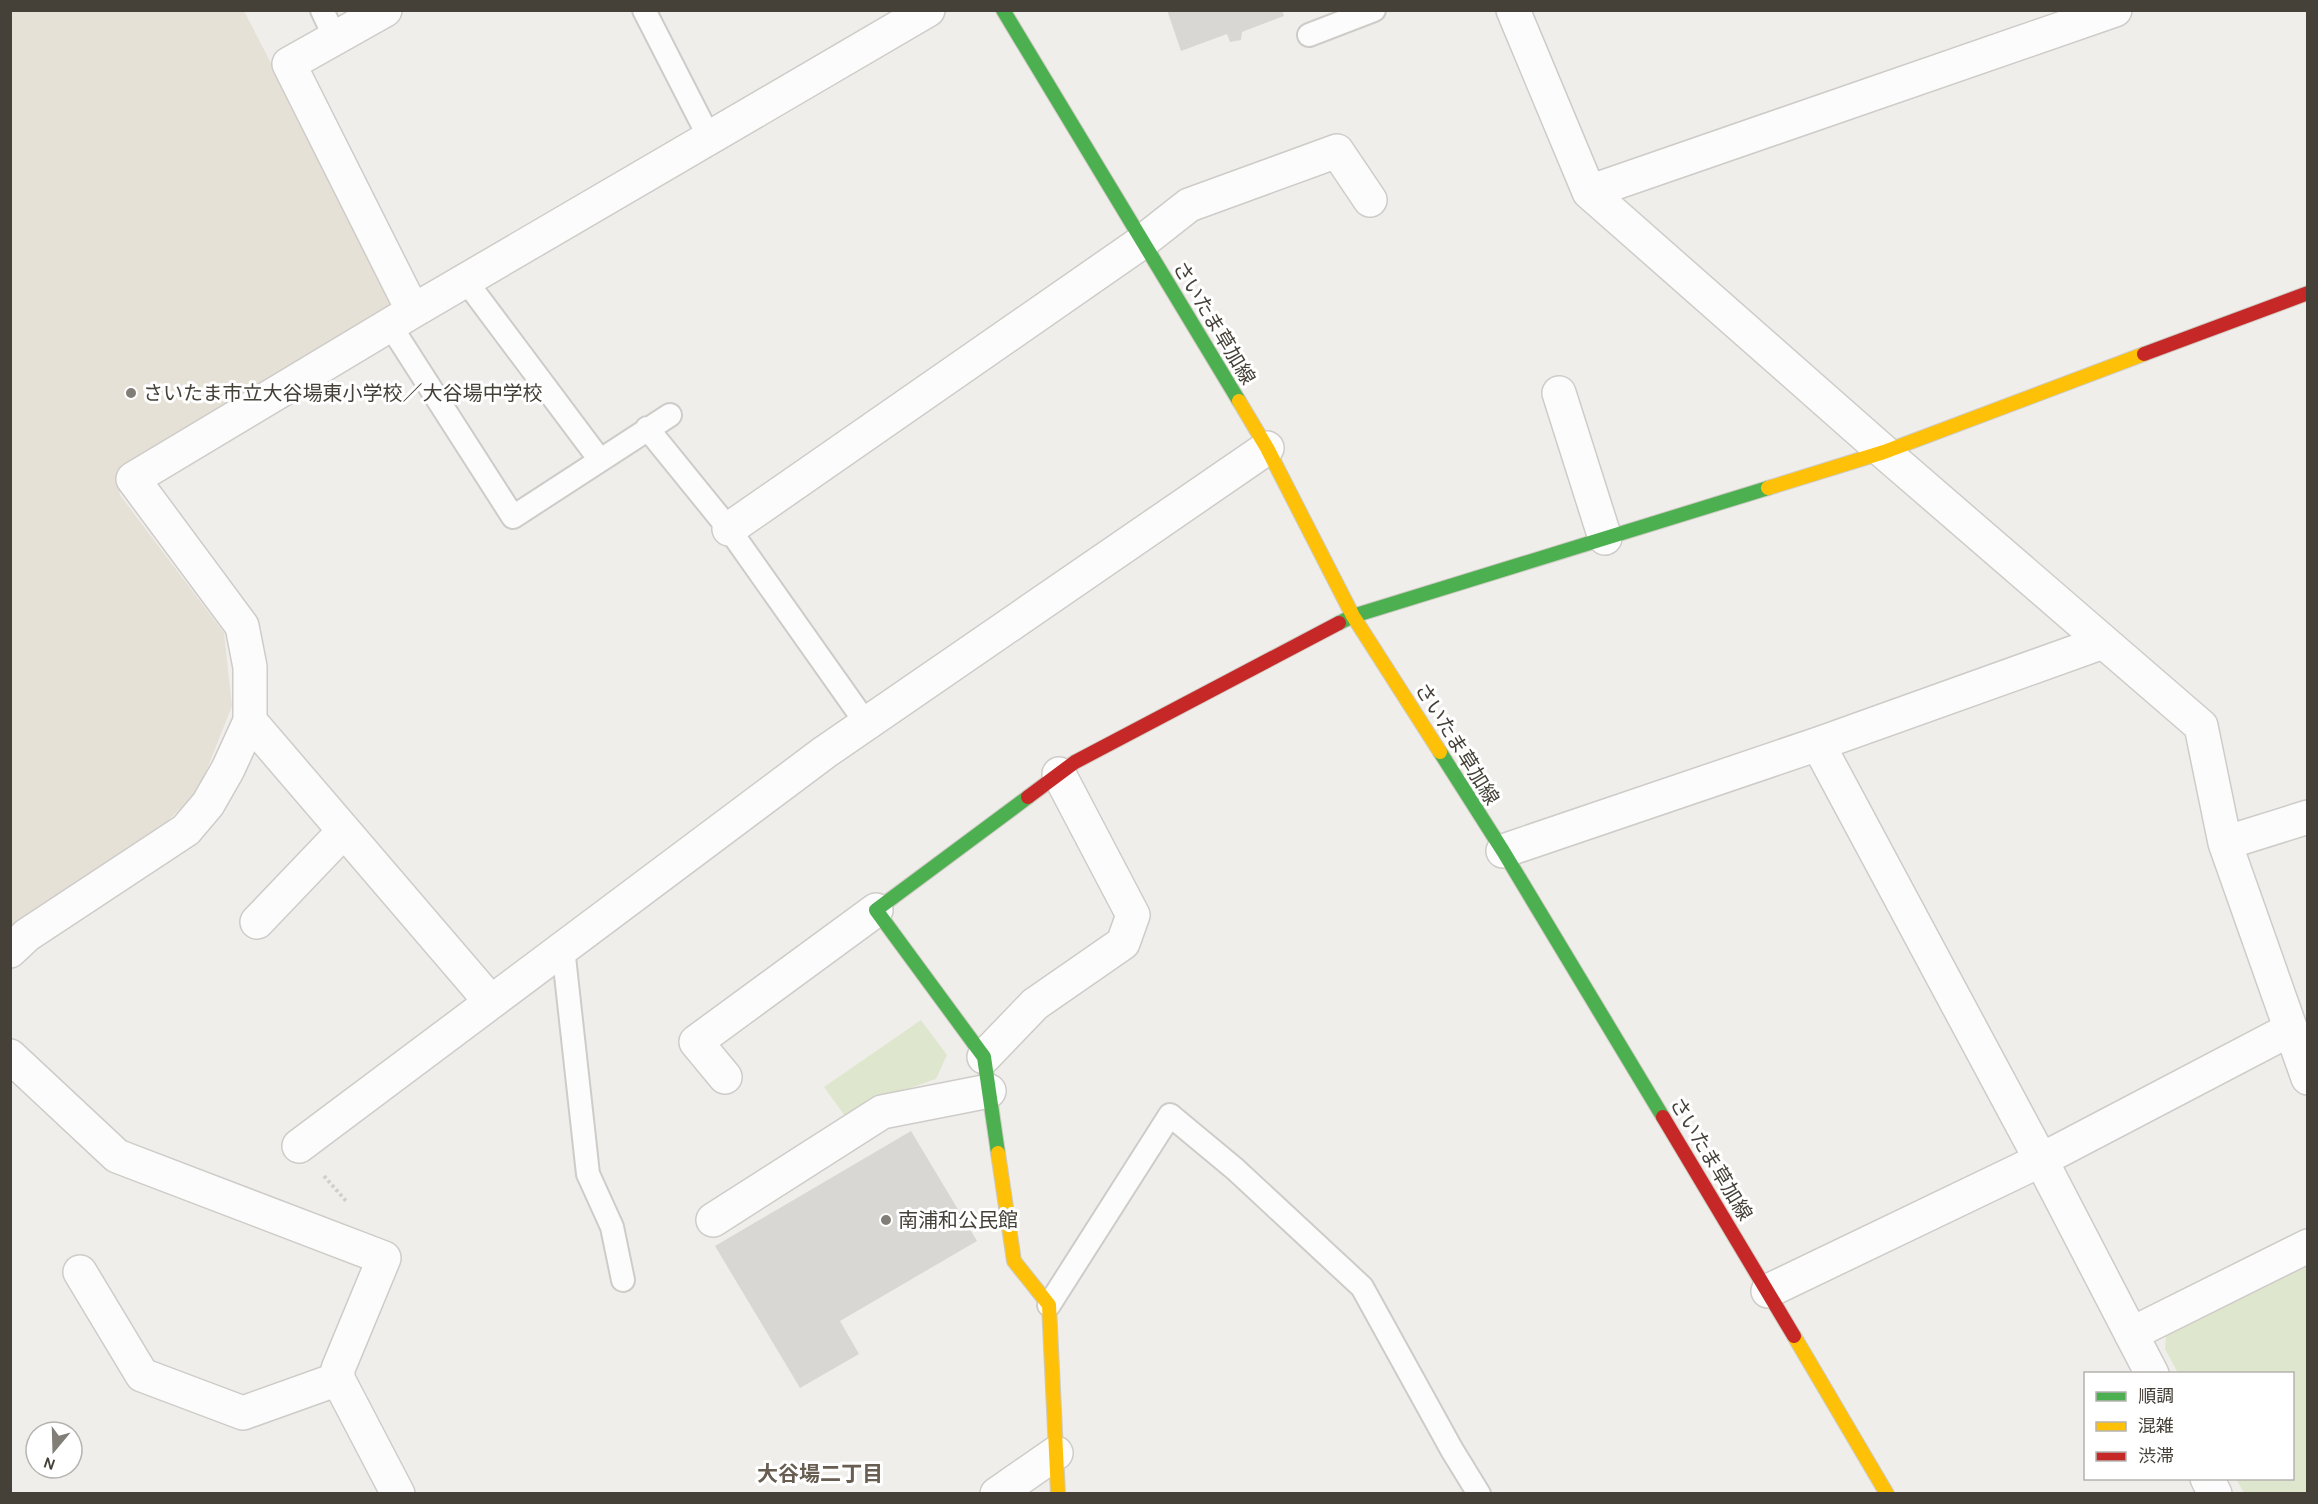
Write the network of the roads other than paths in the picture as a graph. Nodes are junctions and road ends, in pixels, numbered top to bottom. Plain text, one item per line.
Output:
1 (385, 10) edge
2 (644, 10) edge
3 (928, 10) edge
4 (1003, 10) edge
5 (1374, 10) edge
6 (1513, 10) edge
7 (2115, 10) edge
8 (328, 24) edge
9 (1310, 35) dead end
10 (710, 139) junction
11 (1589, 192) junction
12 (1370, 200) dead end
13 (1142, 242) junction
14 (466, 281) junction
15 (2307, 293) edge
16 (402, 318) junction
17 (1559, 393) dead end
18 (670, 415) dead end
19 (647, 428) junction
20 (1267, 448) junction
21 (1884, 452) junction
22 (600, 460) junction
23 (729, 529) junction
24 (1605, 538) junction
25 (1353, 615) junction
26 (2103, 642) junction
27 (250, 721) junction
28 (866, 723) junction
29 (1818, 744) junction
30 (1059, 774) junction
31 (2307, 817) edge
32 (344, 831) junction
33 (2225, 843) junction
34 (1503, 852) junction
35 (876, 910) junction
36 (257, 922) dead end
37 (563, 948) junction
38 (10, 951) edge
39 (491, 1002) junction
40 (2291, 1029) junction
41 (10, 1056) edge
42 (984, 1057) junction
43 (725, 1077) dead end
44 (2307, 1078) edge
45 (989, 1091) junction
46 (299, 1146) dead end
47 (2041, 1160) junction
48 (713, 1220) dead end
49 (2307, 1246) edge
50 (80, 1272) dead end
51 (623, 1280) dead end
52 (1768, 1290) junction
53 (1049, 1305) junction
54 (2131, 1334) junction
55 (2151, 1372) edge
56 (338, 1379) junction
57 (1056, 1454) junction
58 (2208, 1480) edge
59 (398, 1494) edge
60 (997, 1494) edge
61 (1058, 1494) edge
62 (1479, 1494) edge
63 (1887, 1494) edge
64 (2215, 1494) edge

1 - 8 street
2 - 10 lane
3 - 10 street
4 - 13 street, さいたま草加線
5 - 9 lane
6 - 11 street
7 - 11 street
8 - 16 street
10 - 14 street
11 - 21 street
12 - 13 street
13 - 20 street, さいたま草加線
13 - 23 street
14 - 16 street
14 - 22 lane
15 - 21 street
16 - 22 lane
16 - 27 street
17 - 24 street
18 - 19 lane
19 - 22 lane
19 - 23 lane
20 - 25 street, さいたま草加線
20 - 28 street
21 - 24 street
21 - 26 street
23 - 28 lane
24 - 25 street
25 - 30 street
25 - 34 street, さいたま草加線
26 - 29 street
26 - 33 street
27 - 32 street
27 - 38 street
28 - 37 street
29 - 34 street
29 - 47 street
30 - 35 street
30 - 42 street
31 - 33 street
32 - 36 street
32 - 39 street
33 - 40 street
34 - 52 street, さいたま草加線
35 - 42 street
35 - 43 street
37 - 39 street
37 - 51 lane
39 - 46 street
40 - 44 street
40 - 47 street
41 - 56 street
42 - 45 street
45 - 48 street
45 - 53 street
47 - 52 street
47 - 54 street
49 - 54 street
50 - 56 street
52 - 63 street, さいたま草加線
53 - 57 street
53 - 62 lane
54 - 55 street
56 - 59 street
57 - 60 street
57 - 61 street
58 - 64 street

